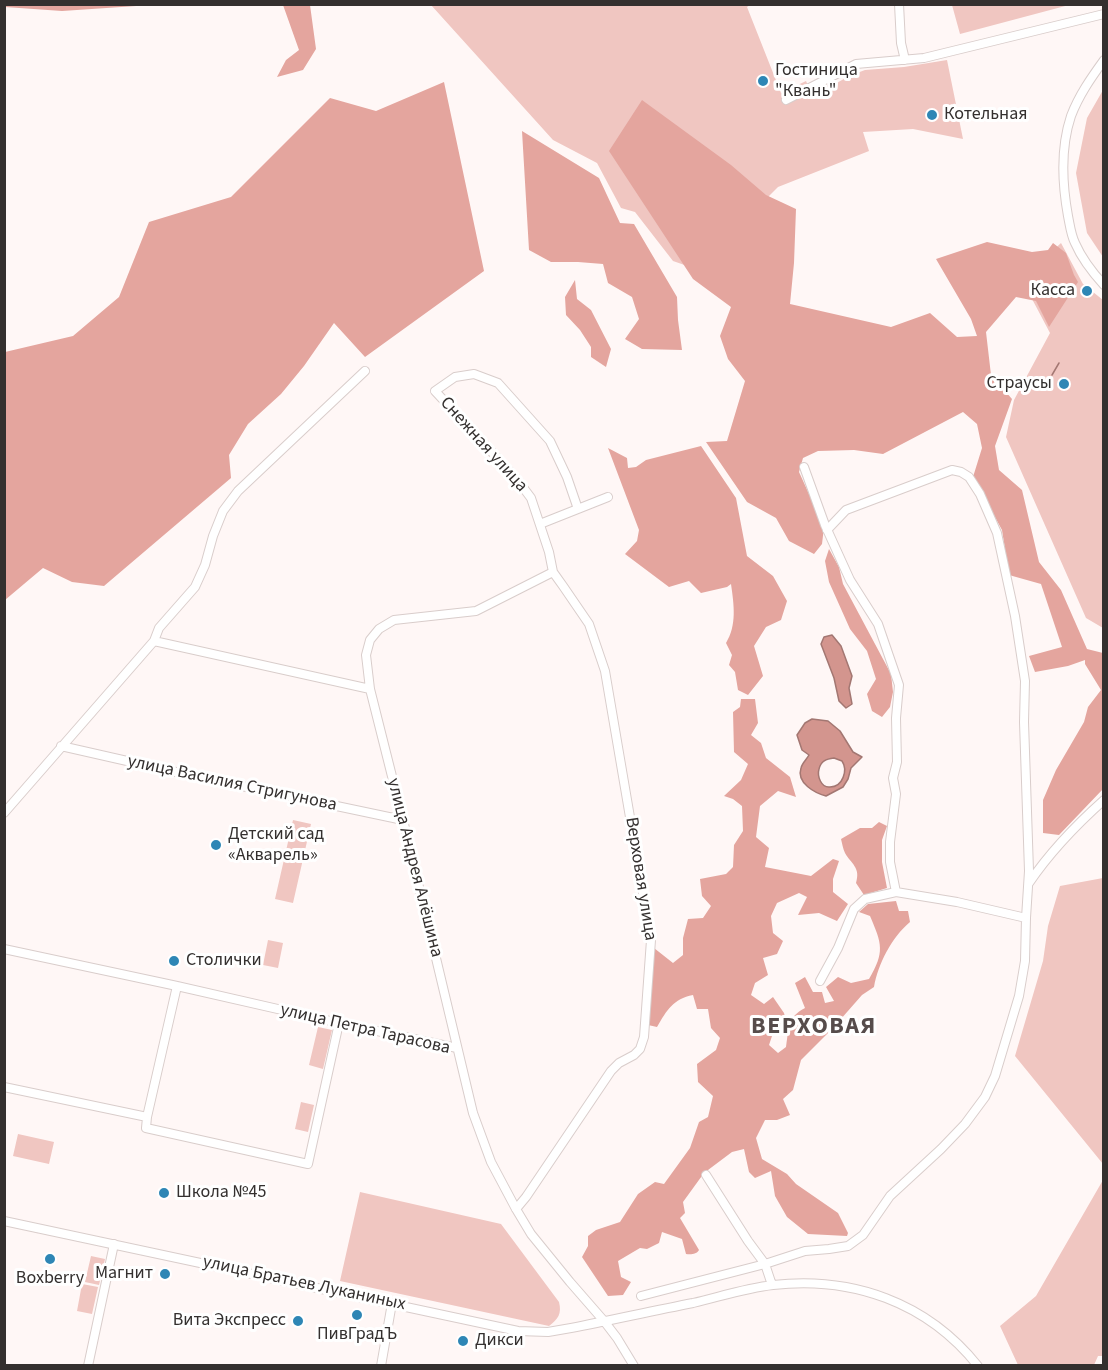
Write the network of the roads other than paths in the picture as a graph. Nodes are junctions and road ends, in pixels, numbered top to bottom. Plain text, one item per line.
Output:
1 (899, 4) edge
2 (1104, 14) edge
3 (905, 60) junction
4 (1104, 60) edge
5 (786, 100) dead end
6 (1104, 285) edge
7 (365, 371) dead end
8 (804, 467) dead end
9 (608, 497) dead end
10 (578, 509) junction
11 (540, 524) junction
12 (827, 531) junction
13 (553, 572) junction
14 (154, 641) junction
15 (370, 689) junction
16 (62, 746) junction
17 (1104, 800) edge
18 (4, 813) edge
19 (403, 820) junction
20 (1028, 883) junction
21 (896, 892) junction
22 (1026, 918) junction
23 (4, 949) edge
24 (820, 981) dead end
25 (177, 986) junction
26 (339, 1023) junction
27 (457, 1048) junction
28 (4, 1087) edge
29 (147, 1117) junction
30 (705, 1175) dead end
31 (516, 1209) junction
32 (4, 1221) edge
33 (114, 1244) junction
34 (765, 1264) junction
35 (772, 1286) junction
36 (641, 1296) dead end
37 (392, 1303) junction
38 (604, 1321) junction
39 (88, 1365) edge
40 (381, 1365) edge
41 (634, 1365) edge
42 (978, 1365) edge

1 - 3 street
2 - 3 street
3 - 5 street
4 - 6 street
7 - 14 street
8 - 12 street
9 - 10 street
10 - 11 street
10 - 11 street, Снежная улица
11 - 13 street, Снежная улица
12 - 20 street
12 - 21 street
13 - 15 street, улица Андрея Алёшина
13 - 31 street, Верховая улица
14 - 15 street
14 - 16 street
15 - 19 street, улица Андрея Алёшина
16 - 18 street
16 - 19 street, улица Василия Стригунова
17 - 20 street
19 - 27 street, улица Андрея Алёшина
20 - 22 street
21 - 22 street
21 - 24 street
22 - 34 street
23 - 25 street, улица Петра Тарасова
25 - 26 street, улица Петра Тарасова
25 - 29 street
26 - 27 street, улица Петра Тарасова
26 - 29 street
27 - 31 street, улица Петра Тарасова
28 - 29 street
30 - 34 street
31 - 38 street, улица Петра Тарасова
32 - 33 street, улица Братьев Луканиных
33 - 37 street, улица Братьев Луканиных
33 - 39 street
34 - 35 street
34 - 36 street
35 - 38 street, улица Братьев Луканиных
35 - 42 street, улица Братьев Луканиных
37 - 38 street, улица Братьев Луканиных
37 - 40 street
38 - 41 street

